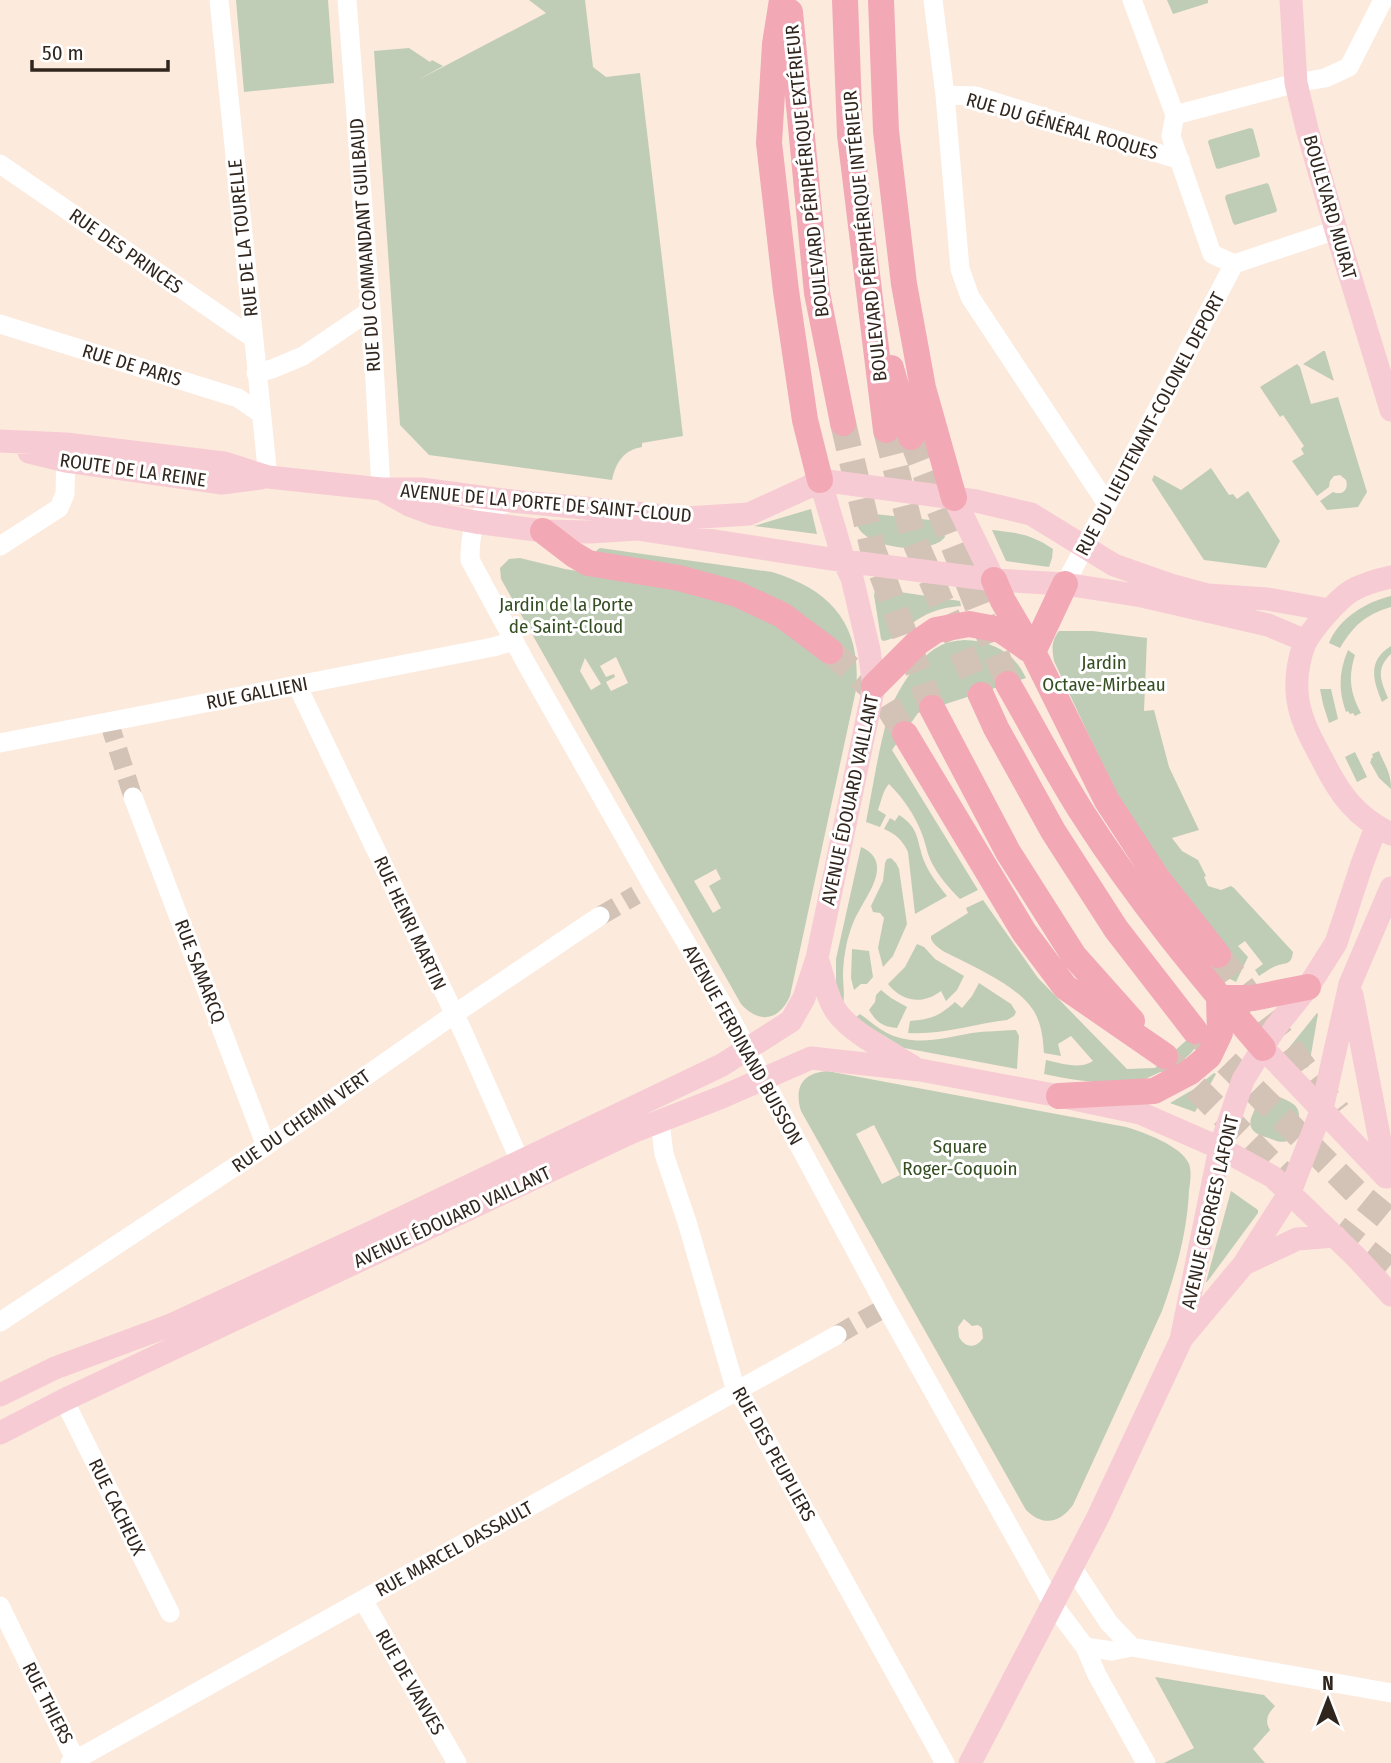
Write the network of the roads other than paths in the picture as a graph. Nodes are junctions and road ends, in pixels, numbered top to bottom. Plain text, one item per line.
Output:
1 (219, 0) edge
2 (347, 0) edge
3 (782, 0) edge
4 (789, 0) edge
5 (845, 0) edge
6 (881, 0) edge
7 (933, 0) edge
8 (1132, 0) edge
9 (1291, 0) edge
10 (1383, 0) edge
11 (1296, 83) junction
12 (945, 95) junction
13 (1175, 115) junction
14 (1180, 160) junction
15 (0, 164) edge
16 (1336, 230) junction
17 (1234, 264) junction
18 (371, 310) junction
19 (0, 324) edge
20 (253, 338) junction
21 (256, 373) junction
22 (1391, 410) edge
23 (260, 414) junction
24 (843, 424) tunnel mouth
25 (898, 434) tunnel mouth
26 (0, 443) edge
27 (66, 452) junction
28 (268, 477) junction
29 (820, 480) junction
30 (381, 489) junction
31 (954, 498) junction
32 (512, 502) junction
33 (1107, 504) junction
34 (475, 522) junction
35 (543, 531) junction
36 (0, 546) edge
37 (1085, 546) junction
38 (844, 561) junction
39 (1391, 576) edge
40 (994, 580) junction
41 (1065, 584) junction
42 (1329, 610) junction
43 (514, 641) junction
44 (1306, 641) junction
45 (830, 651) tunnel mouth
46 (1032, 652) junction
47 (1008, 684) tunnel mouth
48 (297, 685) junction
49 (874, 686) junction
50 (981, 695) tunnel mouth
51 (932, 708) tunnel mouth
52 (905, 734) tunnel mouth
53 (0, 743) edge
54 (133, 797) tunnel mouth
55 (1384, 830) edge
56 (1391, 888) edge
57 (600, 916) tunnel mouth
58 (1218, 955) tunnel mouth
59 (817, 958) junction
60 (1350, 984) junction
61 (1308, 987) junction
62 (1219, 998) junction
63 (453, 1015) junction
64 (1195, 1031) tunnel mouth
65 (1262, 1048) junction
66 (748, 1049) junction
67 (919, 1070) junction
68 (765, 1079) junction
69 (1059, 1096) junction
70 (1322, 1110) junction
71 (660, 1122) junction
72 (266, 1146) junction
73 (1220, 1147) junction
74 (520, 1161) junction
75 (1389, 1179) edge
76 (1290, 1192) junction
77 (1335, 1236) junction
78 (1244, 1264) junction
79 (1391, 1295) edge
80 (0, 1322) edge
81 (837, 1335) tunnel mouth
82 (1181, 1340) junction
83 (736, 1391) junction
84 (0, 1395) edge
85 (64, 1400) junction
86 (0, 1433) edge
87 (1072, 1567) junction
88 (363, 1600) junction
89 (1052, 1603) junction
90 (0, 1606) edge
91 (170, 1613) dead end
92 (1085, 1647) junction
93 (1132, 1647) junction
94 (1391, 1693) edge
95 (75, 1762) edge
96 (457, 1763) edge
97 (945, 1763) edge
98 (970, 1763) edge
99 (1146, 1763) edge

1 - 20 street, RUE DE LA TOURELLE
2 - 18 street, RUE DU COMMANDANT GUILBAUD
3 - 29 highway
4 - 24 highway, BOULEVARD PÉRIPHÉRIQUE EXTÉRIEUR
5 - 25 highway, BOULEVARD PÉRIPHÉRIQUE INTÉRIEUR
6 - 31 highway
7 - 12 street
8 - 13 street
9 - 11 main road, BOULEVARD MURAT
10 - 11 street
11 - 13 street
11 - 16 main road, BOULEVARD MURAT
12 - 14 street, RUE DU GÉNÉRAL ROQUES
12 - 33 street
13 - 14 street
14 - 17 street
15 - 20 street, RUE DES PRINCES
16 - 17 street
16 - 22 main road, BOULEVARD MURAT
17 - 33 street, RUE DU LIEUTENANT-COLONEL DEPORT
18 - 21 street
18 - 30 street, RUE DU COMMANDANT GUILBAUD
19 - 23 street, RUE DE PARIS
20 - 21 street, RUE DE LA TOURELLE
21 - 23 street, RUE DE LA TOURELLE
23 - 28 street, RUE DE LA TOURELLE
26 - 27 main road, ROUTE DE LA REINE
27 - 28 main road, ROUTE DE LA REINE
27 - 36 street
28 - 30 main road, ROUTE DE LA REINE
29 - 31 main road
29 - 32 main road, AVENUE DE LA PORTE DE SAINT-CLOUD
29 - 38 main road, AVENUE ÉDOUARD VAILLANT
30 - 32 main road, AVENUE DE LA PORTE DE SAINT-CLOUD
30 - 34 main road, AVENUE DE LA PORTE DE SAINT-CLOUD
31 - 37 main road
31 - 40 main road
32 - 34 street
33 - 37 street, RUE DU LIEUTENANT-COLONEL DEPORT
34 - 35 main road, AVENUE DE LA PORTE DE SAINT-CLOUD
34 - 43 street, AVENUE FERDINAND BUISSON
35 - 38 main road, AVENUE DE LA PORTE DE SAINT-CLOUD
35 - 45 highway
37 - 41 street, RUE DU LIEUTENANT-COLONEL DEPORT
37 - 42 main road
38 - 40 main road, AVENUE DE LA PORTE DE SAINT-CLOUD
38 - 49 main road, AVENUE ÉDOUARD VAILLANT
39 - 42 main road
40 - 41 main road, AVENUE DE LA PORTE DE SAINT-CLOUD
40 - 46 highway
41 - 44 main road, AVENUE DE LA PORTE DE SAINT-CLOUD
41 - 46 highway
42 - 44 main road
43 - 48 street, RUE GALLIENI
43 - 66 street, AVENUE FERDINAND BUISSON
44 - 55 main road
46 - 49 highway
46 - 58 highway
47 - 62 highway
48 - 53 street, RUE GALLIENI
48 - 63 street, RUE HENRI MARTIN
49 - 59 main road, AVENUE ÉDOUARD VAILLANT
50 - 64 highway
51 - 52 highway
54 - 72 street, RUE SAMARCQ
55 - 61 main road, AVENUE GEORGES LAFONT
56 - 60 main road, AVENUE GEORGES LAFONT
57 - 63 street, RUE DU CHEMIN VERT
59 - 66 main road, AVENUE ÉDOUARD VAILLANT
59 - 67 main road, AVENUE ÉDOUARD VAILLANT
60 - 70 main road, AVENUE GEORGES LAFONT
60 - 75 main road
61 - 62 highway
61 - 65 main road, AVENUE GEORGES LAFONT
62 - 65 highway
62 - 69 highway
63 - 72 street, RUE DU CHEMIN VERT
63 - 74 street, RUE HENRI MARTIN
65 - 70 main road
65 - 73 main road, AVENUE GEORGES LAFONT
66 - 68 street, AVENUE FERDINAND BUISSON
66 - 74 main road, AVENUE ÉDOUARD VAILLANT
67 - 68 main road, AVENUE ÉDOUARD VAILLANT
67 - 69 main road, AVENUE ÉDOUARD VAILLANT
68 - 71 main road, AVENUE ÉDOUARD VAILLANT
68 - 89 street, AVENUE FERDINAND BUISSON
69 - 73 main road, AVENUE ÉDOUARD VAILLANT
70 - 75 main road
70 - 76 main road, AVENUE GEORGES LAFONT
71 - 83 street, RUE DES PEUPLIERS
71 - 85 main road, AVENUE ÉDOUARD VAILLANT
72 - 80 street, RUE DU CHEMIN VERT
73 - 76 main road, AVENUE ÉDOUARD VAILLANT
73 - 82 main road, AVENUE GEORGES LAFONT
74 - 84 main road, AVENUE ÉDOUARD VAILLANT
76 - 77 main road, AVENUE ÉDOUARD VAILLANT
76 - 78 main road, AVENUE GEORGES LAFONT
77 - 78 main road
77 - 79 main road, AVENUE ÉDOUARD VAILLANT
78 - 82 main road, AVENUE GEORGES LAFONT
81 - 83 street, RUE MARCEL DASSAULT
82 - 87 main road, AVENUE GEORGES LAFONT
83 - 88 street, RUE MARCEL DASSAULT
83 - 97 street, RUE DES PEUPLIERS
85 - 86 main road, AVENUE ÉDOUARD VAILLANT
85 - 91 street, RUE CACHEUX
87 - 89 main road, AVENUE GEORGES LAFONT
87 - 93 street
88 - 95 street, RUE MARCEL DASSAULT
88 - 96 street, RUE DE VANVES
89 - 92 street, AVENUE FERDINAND BUISSON
89 - 98 main road, AVENUE GEORGES LAFONT
90 - 95 street, RUE THIERS
92 - 93 street
92 - 99 street, AVENUE FERDINAND BUISSON
93 - 94 street

